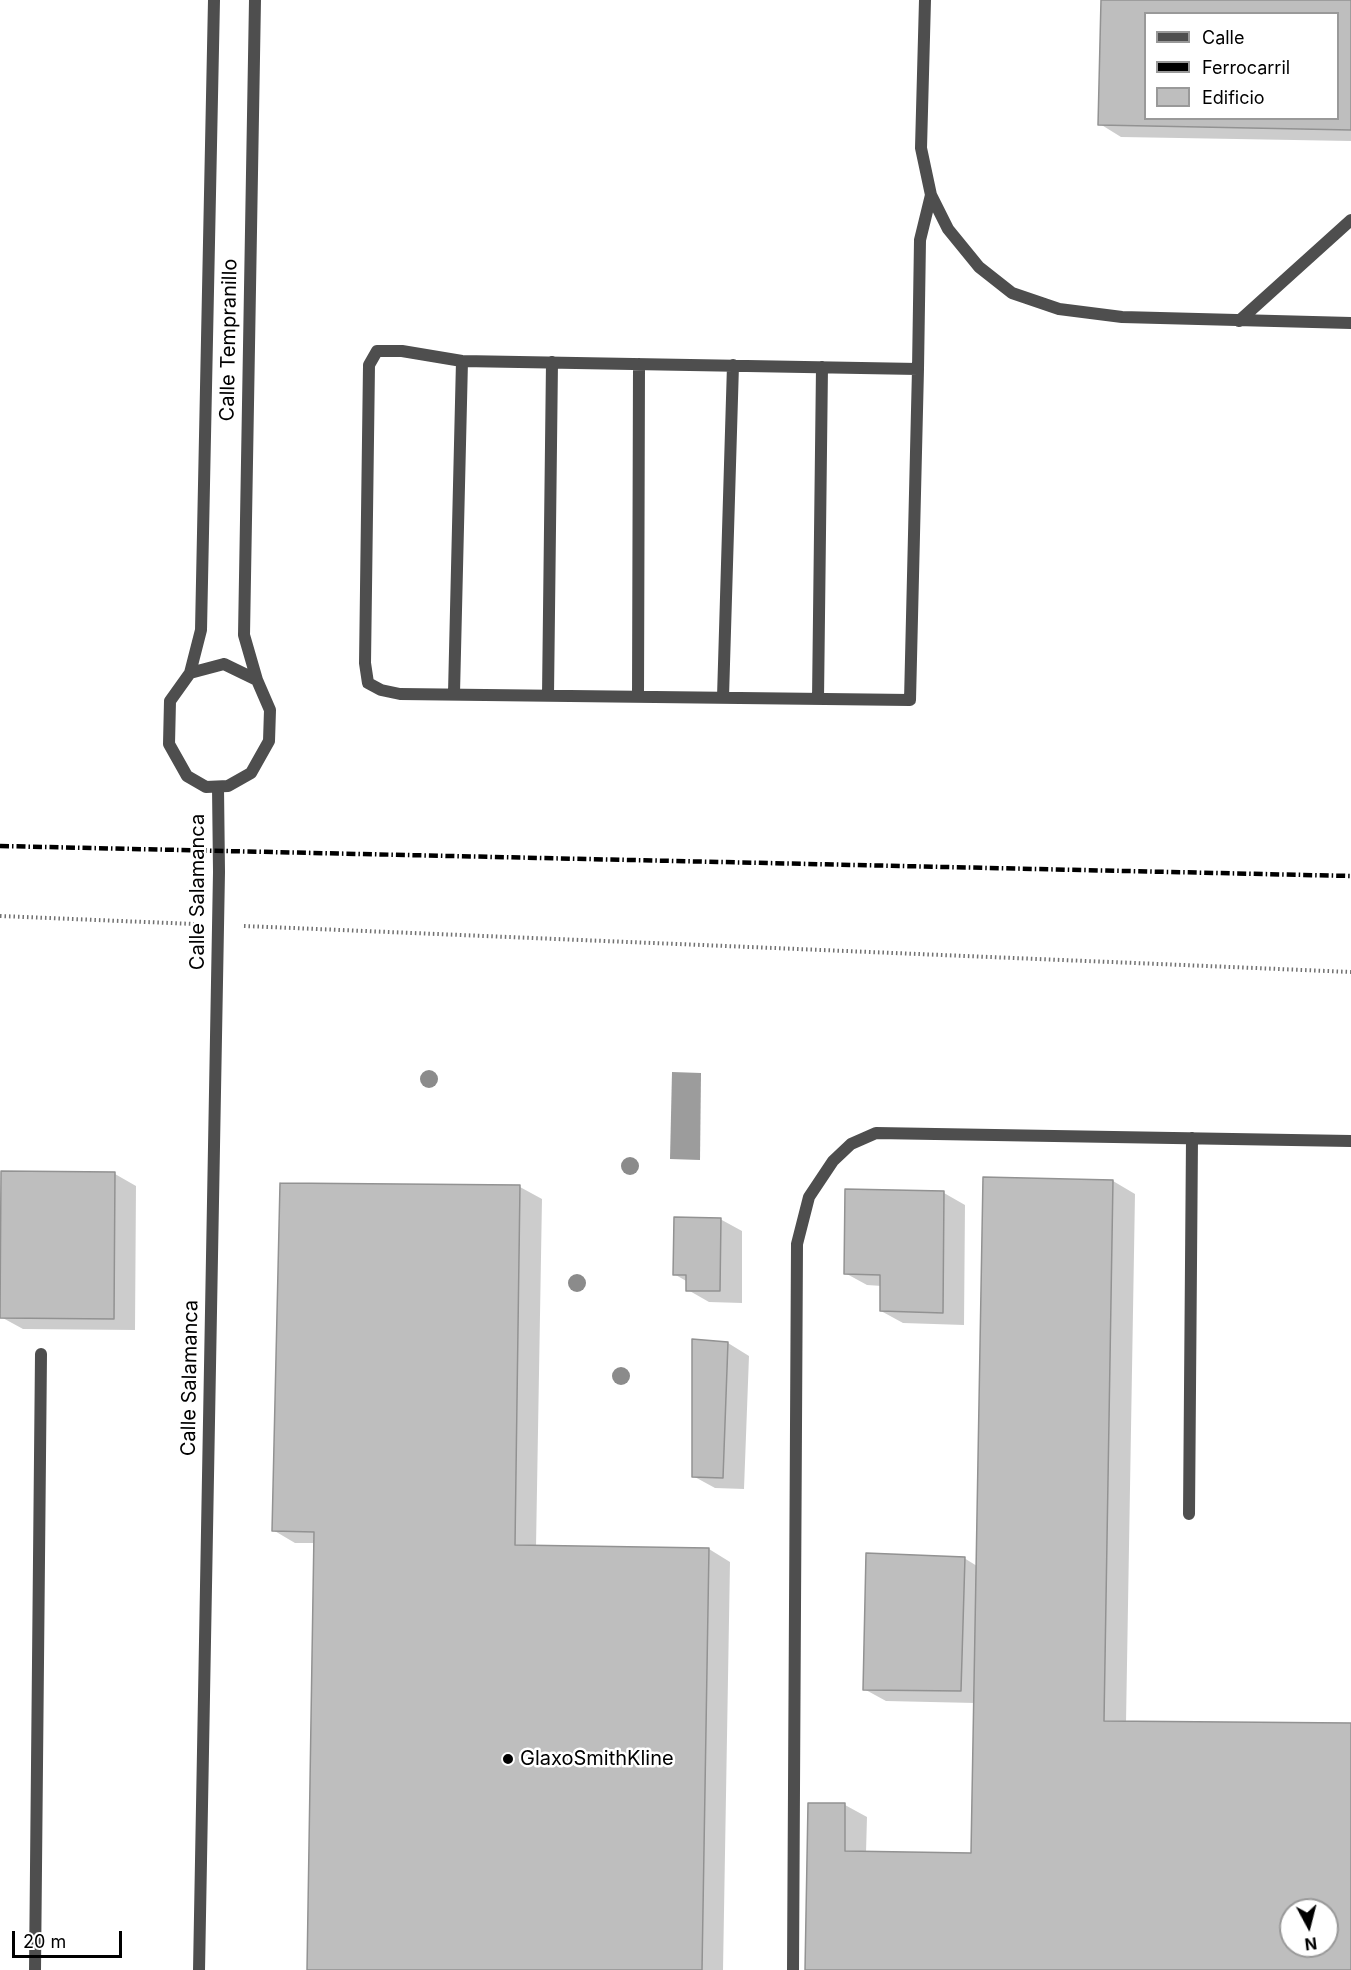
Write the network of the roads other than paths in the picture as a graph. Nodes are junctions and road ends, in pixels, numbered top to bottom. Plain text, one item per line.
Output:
1 (214, 0) edge
2 (255, 0) edge
3 (926, 0) edge
4 (931, 195) junction
5 (1351, 220) edge
6 (1239, 321) junction
7 (1351, 323) edge
8 (462, 361) junction
9 (552, 362) junction
10 (639, 364) junction
11 (733, 365) junction
12 (822, 367) junction
13 (918, 369) junction
14 (190, 673) junction
15 (257, 680) junction
16 (454, 693) junction
17 (548, 695) junction
18 (638, 696) junction
19 (723, 698) junction
20 (818, 699) junction
21 (218, 787) junction
22 (1192, 1138) junction
23 (1351, 1141) edge
24 (41, 1354) dead end
25 (1189, 1514) dead end
26 (35, 1970) edge
27 (199, 1970) edge
28 (793, 1970) edge

1 - 14 street, Calle Tempranillo
2 - 15 street, Calle Tempranillo
3 - 4 street
4 - 6 street
4 - 13 street
5 - 6 street
6 - 7 street
8 - 9 street
8 - 16 street
8 - 16 street
9 - 10 street
9 - 17 street
10 - 11 street
10 - 18 street
11 - 12 street
11 - 19 street
12 - 13 street
12 - 20 street
13 - 20 street
14 - 15 street
14 - 21 street
15 - 21 street
16 - 17 street
17 - 18 street
18 - 19 street
19 - 20 street
21 - 27 street, Calle Salamanca
22 - 23 street
22 - 25 street
22 - 28 street
24 - 26 street

